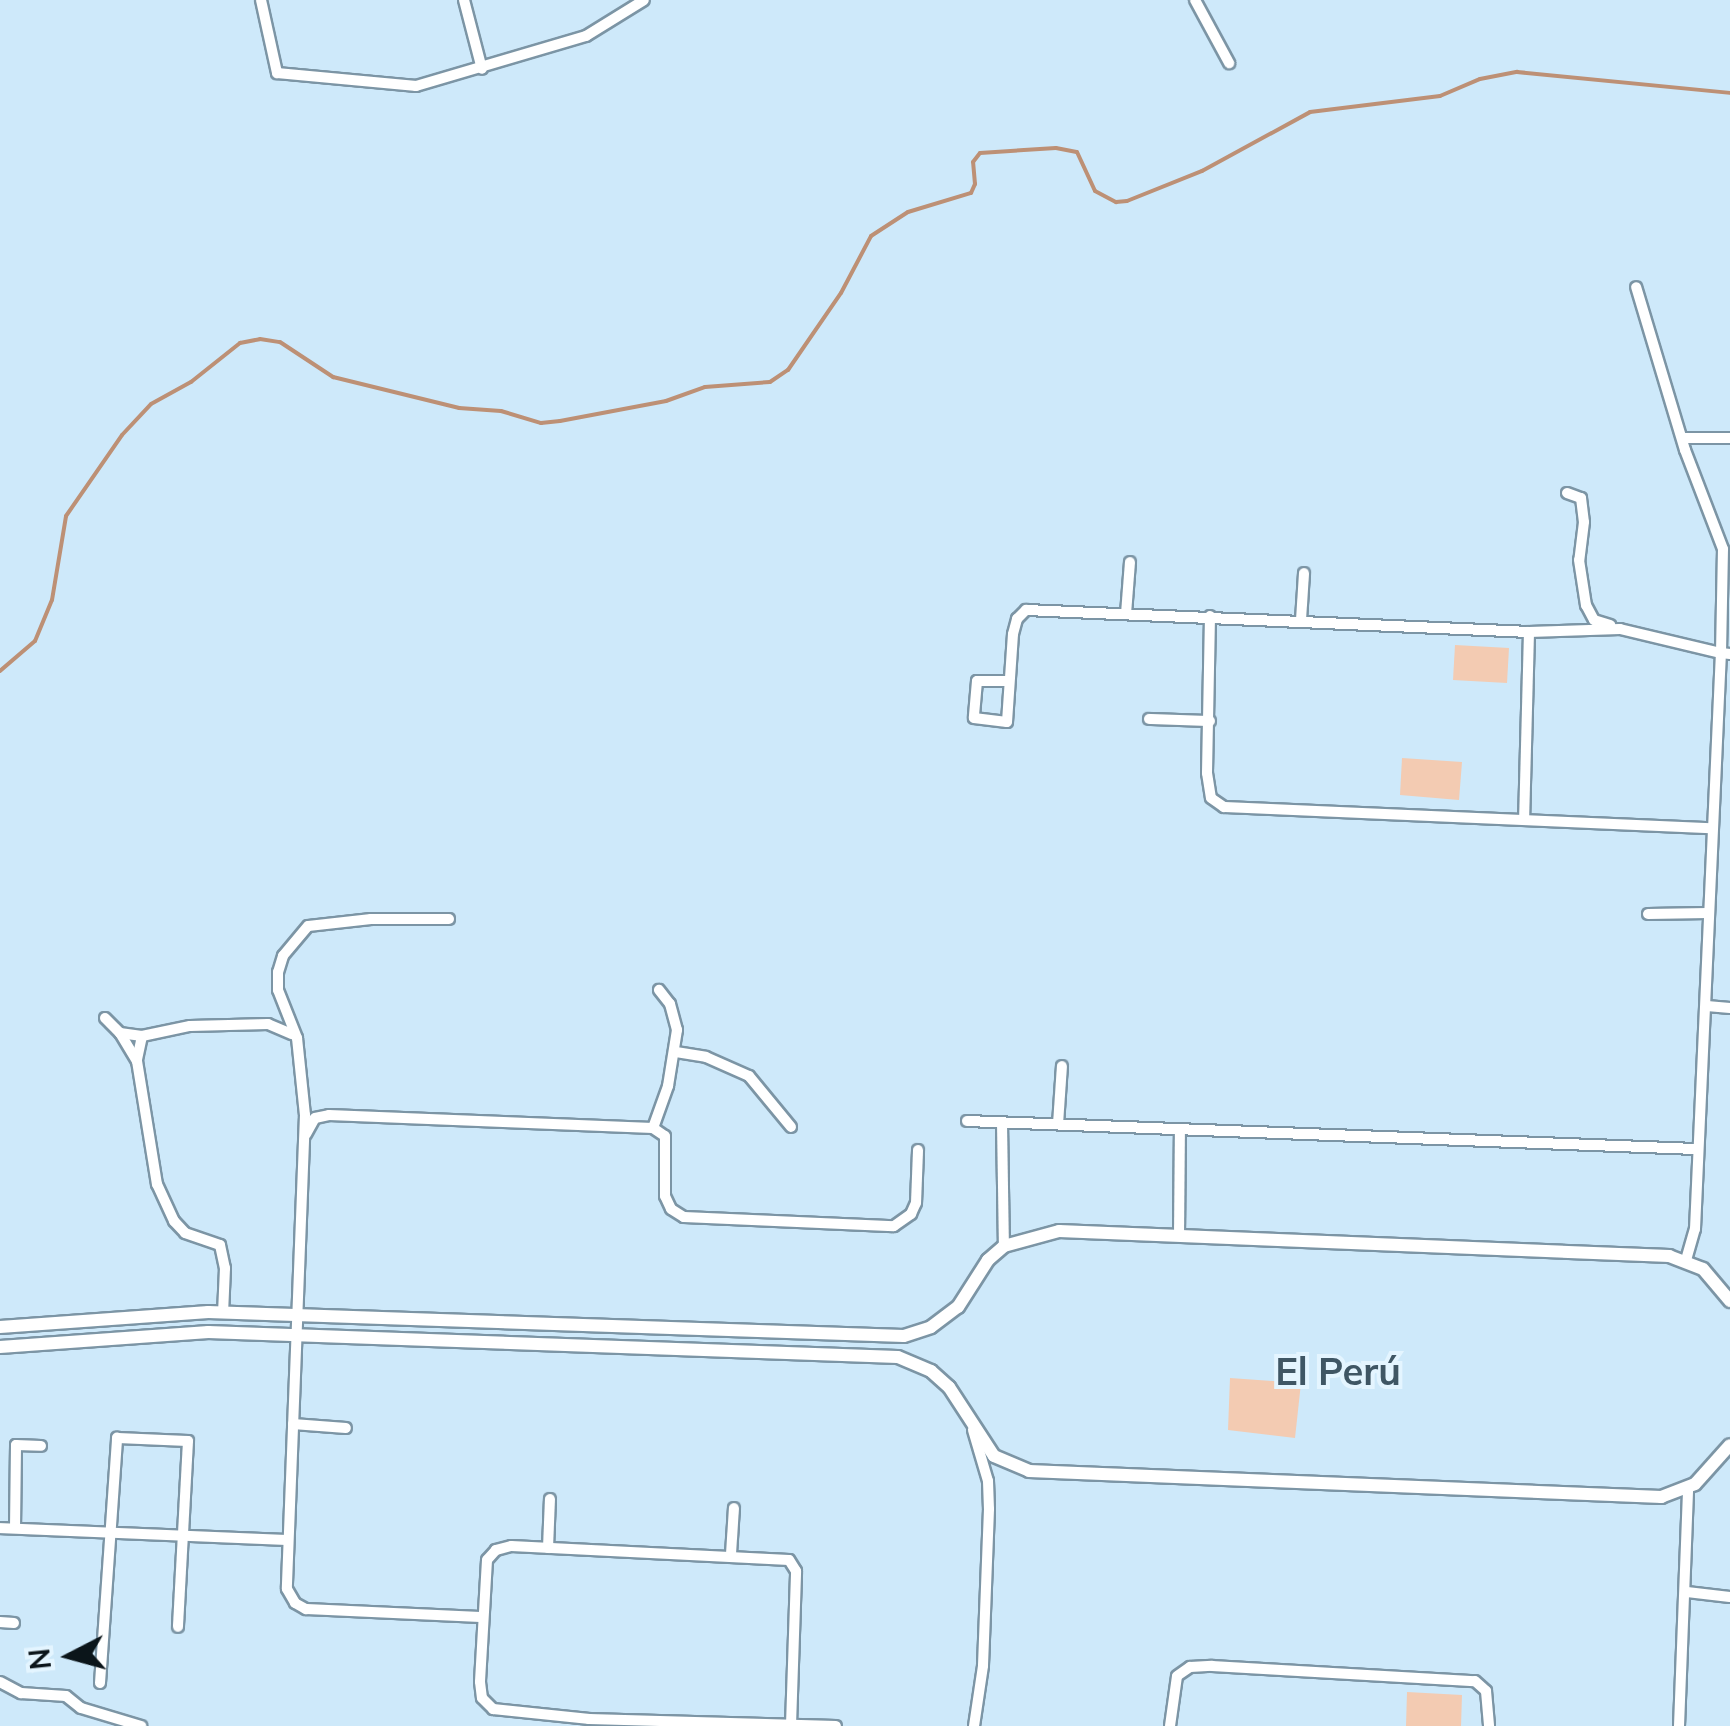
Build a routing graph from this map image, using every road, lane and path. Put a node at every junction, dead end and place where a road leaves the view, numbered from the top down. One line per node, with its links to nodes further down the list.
1 (260, 0): 7 (street)
2 (464, 0): 7 (street)
3 (644, 0): 5 (street)
4 (1195, 0): 6 (street)
5 (631, 4): 7 (street)
6 (1229, 64)
7 (482, 69)
8 (1636, 287): 9 (street)
9 (1683, 438): 10 (street); 19 (street)
10 (1730, 438)
11 (1567, 493): 17 (street)
12 (1130, 562): 14 (street)
13 (1304, 573): 16 (street)
14 (1126, 614): 15 (street); 20 (street)
15 (1210, 616): 16 (street); 22 (street)
16 (1301, 620): 18 (street)
17 (1620, 629): 18 (street); 19 (street)
18 (1529, 632): 23 (street)
19 (1725, 654): 24 (street)
20 (1009, 681): 20 (street)
21 (1149, 720): 22 (street)
22 (1210, 721): 23 (street)
23 (1524, 820): 24 (street)
24 (1712, 828): 25 (street)
25 (1708, 913): 26 (street); 29 (street)
26 (1648, 914)
27 (449, 919): 34 (street)
28 (659, 990): 35 (street)
29 (1707, 1006): 30 (street); 45 (street)
30 (1730, 1008)
31 (104, 1018): 32 (street)
32 (120, 1033): 33 (street); 36 (street)
33 (142, 1036): 34 (street); 36 (street)
34 (297, 1038): 44 (street)
35 (676, 1052): 41 (street); 42 (street)
36 (137, 1062): 51 (street)
37 (1062, 1066): 40 (street)
38 (967, 1120): 39 (street)
39 (1002, 1123): 40 (street); 48 (street)
40 (1058, 1124): 43 (street)
41 (791, 1127)
42 (653, 1128): 44 (street); 46 (street)
43 (1180, 1129): 45 (street); 47 (street)
44 (303, 1144): 52 (street)
45 (1697, 1149): 49 (street)
46 (918, 1150)
47 (1179, 1236): 48 (street); 49 (street)
48 (1004, 1246): 52 (street)
49 (1686, 1260): 50 (street)
50 (1730, 1301)
51 (223, 1313): 52 (street); 53 (street)
52 (297, 1316): 54 (street)
53 (0, 1327)
54 (296, 1335): 55 (street); 56 (street); 57 (street)
55 (0, 1346)
56 (972, 1423): 61 (street); 82 (street)
57 (293, 1424): 58 (street); 68 (street)
58 (346, 1428)
59 (1730, 1444): 61 (street)
60 (41, 1446): 65 (street)
61 (1688, 1488): 71 (street)
62 (550, 1499): 69 (street)
63 (734, 1508): 70 (street)
64 (0, 1528): 65 (street)
65 (15, 1528): 66 (street)
66 (112, 1532): 67 (street); 67 (street); 78 (street)
67 (185, 1536): 68 (street); 76 (street)
68 (288, 1540): 73 (street)
69 (548, 1548): 70 (street); 73 (street)
70 (731, 1554): 79 (street)
71 (1687, 1592): 72 (street); 85 (street)
72 (1730, 1596)
73 (481, 1617): 79 (street)
74 (0, 1622): 75 (street)
75 (14, 1623)
76 (178, 1626)
77 (0, 1682): 80 (street)
78 (100, 1683)
79 (790, 1725): 81 (street)
80 (141, 1726)
81 (836, 1726)
82 (974, 1726)
83 (1170, 1726): 84 (street)
84 (1490, 1726)
85 (1680, 1726)

